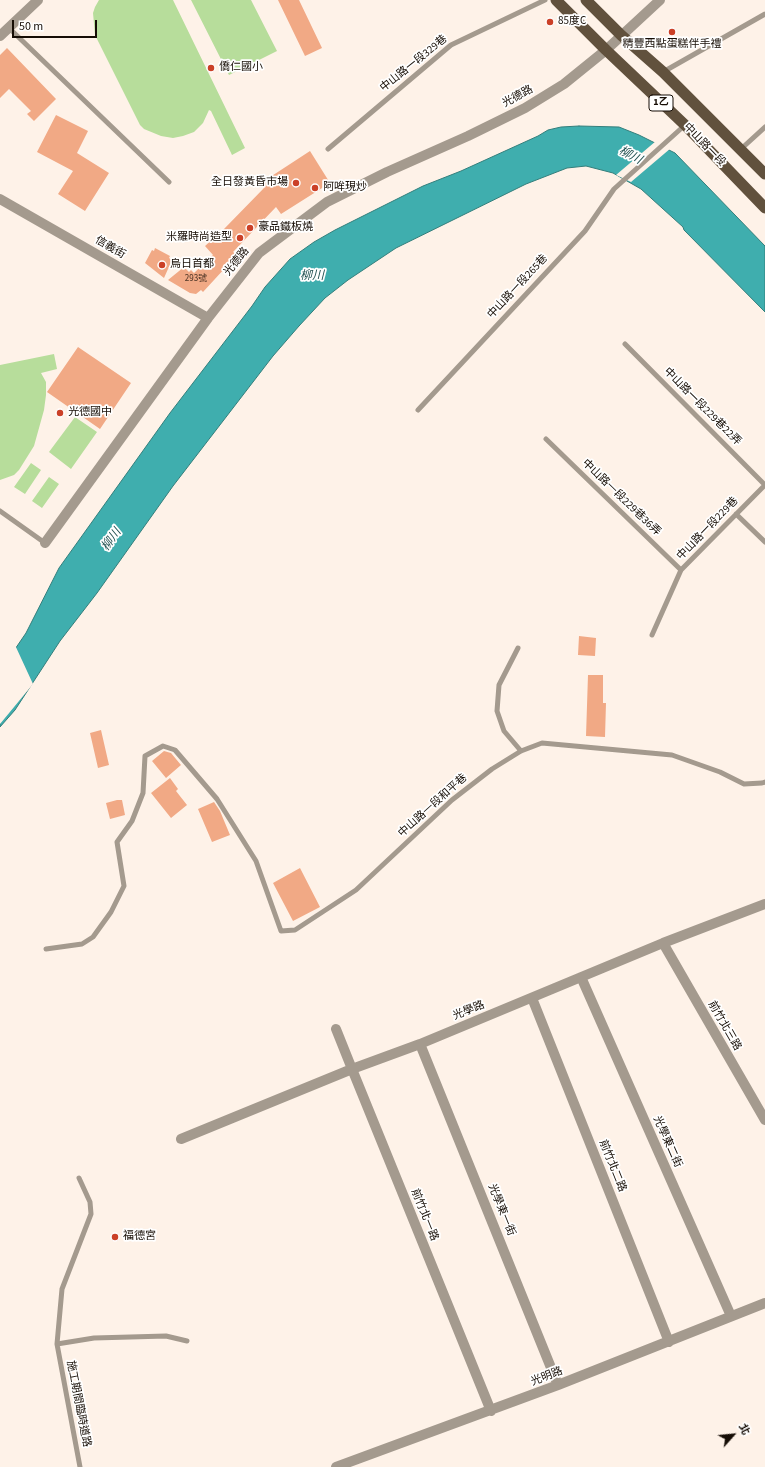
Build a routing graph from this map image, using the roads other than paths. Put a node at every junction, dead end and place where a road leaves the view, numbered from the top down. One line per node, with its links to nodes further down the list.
1 (38, 0): 7 (street)
2 (545, 0): 13 (lane, 中山路一段329巷)
3 (556, 0): 9 (main road, 中山路一段 / 1乙)
4 (586, 0): 9 (main road, 中山路一段 / 1乙)
5 (660, 0): 9 (street, 光德路)
6 (765, 14): 10 (lane)
7 (9, 28): 8 (street); 16 (lane)
8 (0, 36)
9 (614, 43): 10 (main road, 中山路一段 / 1乙); 11 (main road, 中山路一段 / 1乙); 19 (street, 光德路)
10 (663, 72): 14 (main road, 中山路一段 / 1乙)
11 (685, 125): 18 (main road, 中山路一段 / 1乙); 21 (lane, 中山路一段265巷)
12 (765, 127): 14 (lane)
13 (328, 149)
14 (741, 149): 15 (main road, 中山路一段 / 1乙)
15 (764, 172)
16 (169, 182)
17 (0, 199): 19 (street, 信義街)
18 (765, 208)
19 (208, 318): 26 (street, 光德路)
20 (625, 344): 23 (lane, 中山路一段229巷22弄)
21 (418, 410)
22 (546, 440): 28 (lane, 中山路一段229巷36弄)
23 (765, 485): 25 (lane, 中山路一段229巷)
24 (0, 511): 26 (lane)
25 (736, 514): 27 (lane); 28 (lane, 中山路一段229巷)
26 (45, 542)
27 (765, 542)
28 (681, 570): 29 (lane, 中山路一段229巷)
29 (652, 635)
30 (518, 648): 31 (lane)
31 (521, 751): 32 (lane, 中山路一段和平巷); 35 (lane, 中山路一段和平巷)
32 (765, 782)
33 (765, 904): 34 (street, 光學路)
34 (663, 943): 36 (street, 光學路); 41 (street, 前竹北三路)
35 (46, 949)
36 (581, 978): 37 (street, 光學路); 45 (street, 光學東二街)
37 (532, 998): 39 (street, 光學路); 47 (street, 前竹北二路)
38 (336, 1029): 40 (street, 前竹北一路)
39 (420, 1044): 40 (street, 光學路); 49 (street, 光學東一街)
40 (352, 1069): 42 (street, 光學路); 50 (street, 前竹北一路)
41 (765, 1120)
42 (181, 1139)
43 (79, 1178): 48 (lane, 施工期間臨時道路)
44 (765, 1303): 45 (street, 光明路)
45 (731, 1316): 47 (street, 光明路)
46 (187, 1341): 48 (lane)
47 (669, 1342): 49 (street, 光明路)
48 (57, 1344): 51 (lane, 施工期間臨時道路)
49 (558, 1385): 50 (street, 光明路)
50 (491, 1411): 52 (street, 光明路)
51 (80, 1467)
52 (336, 1467)

